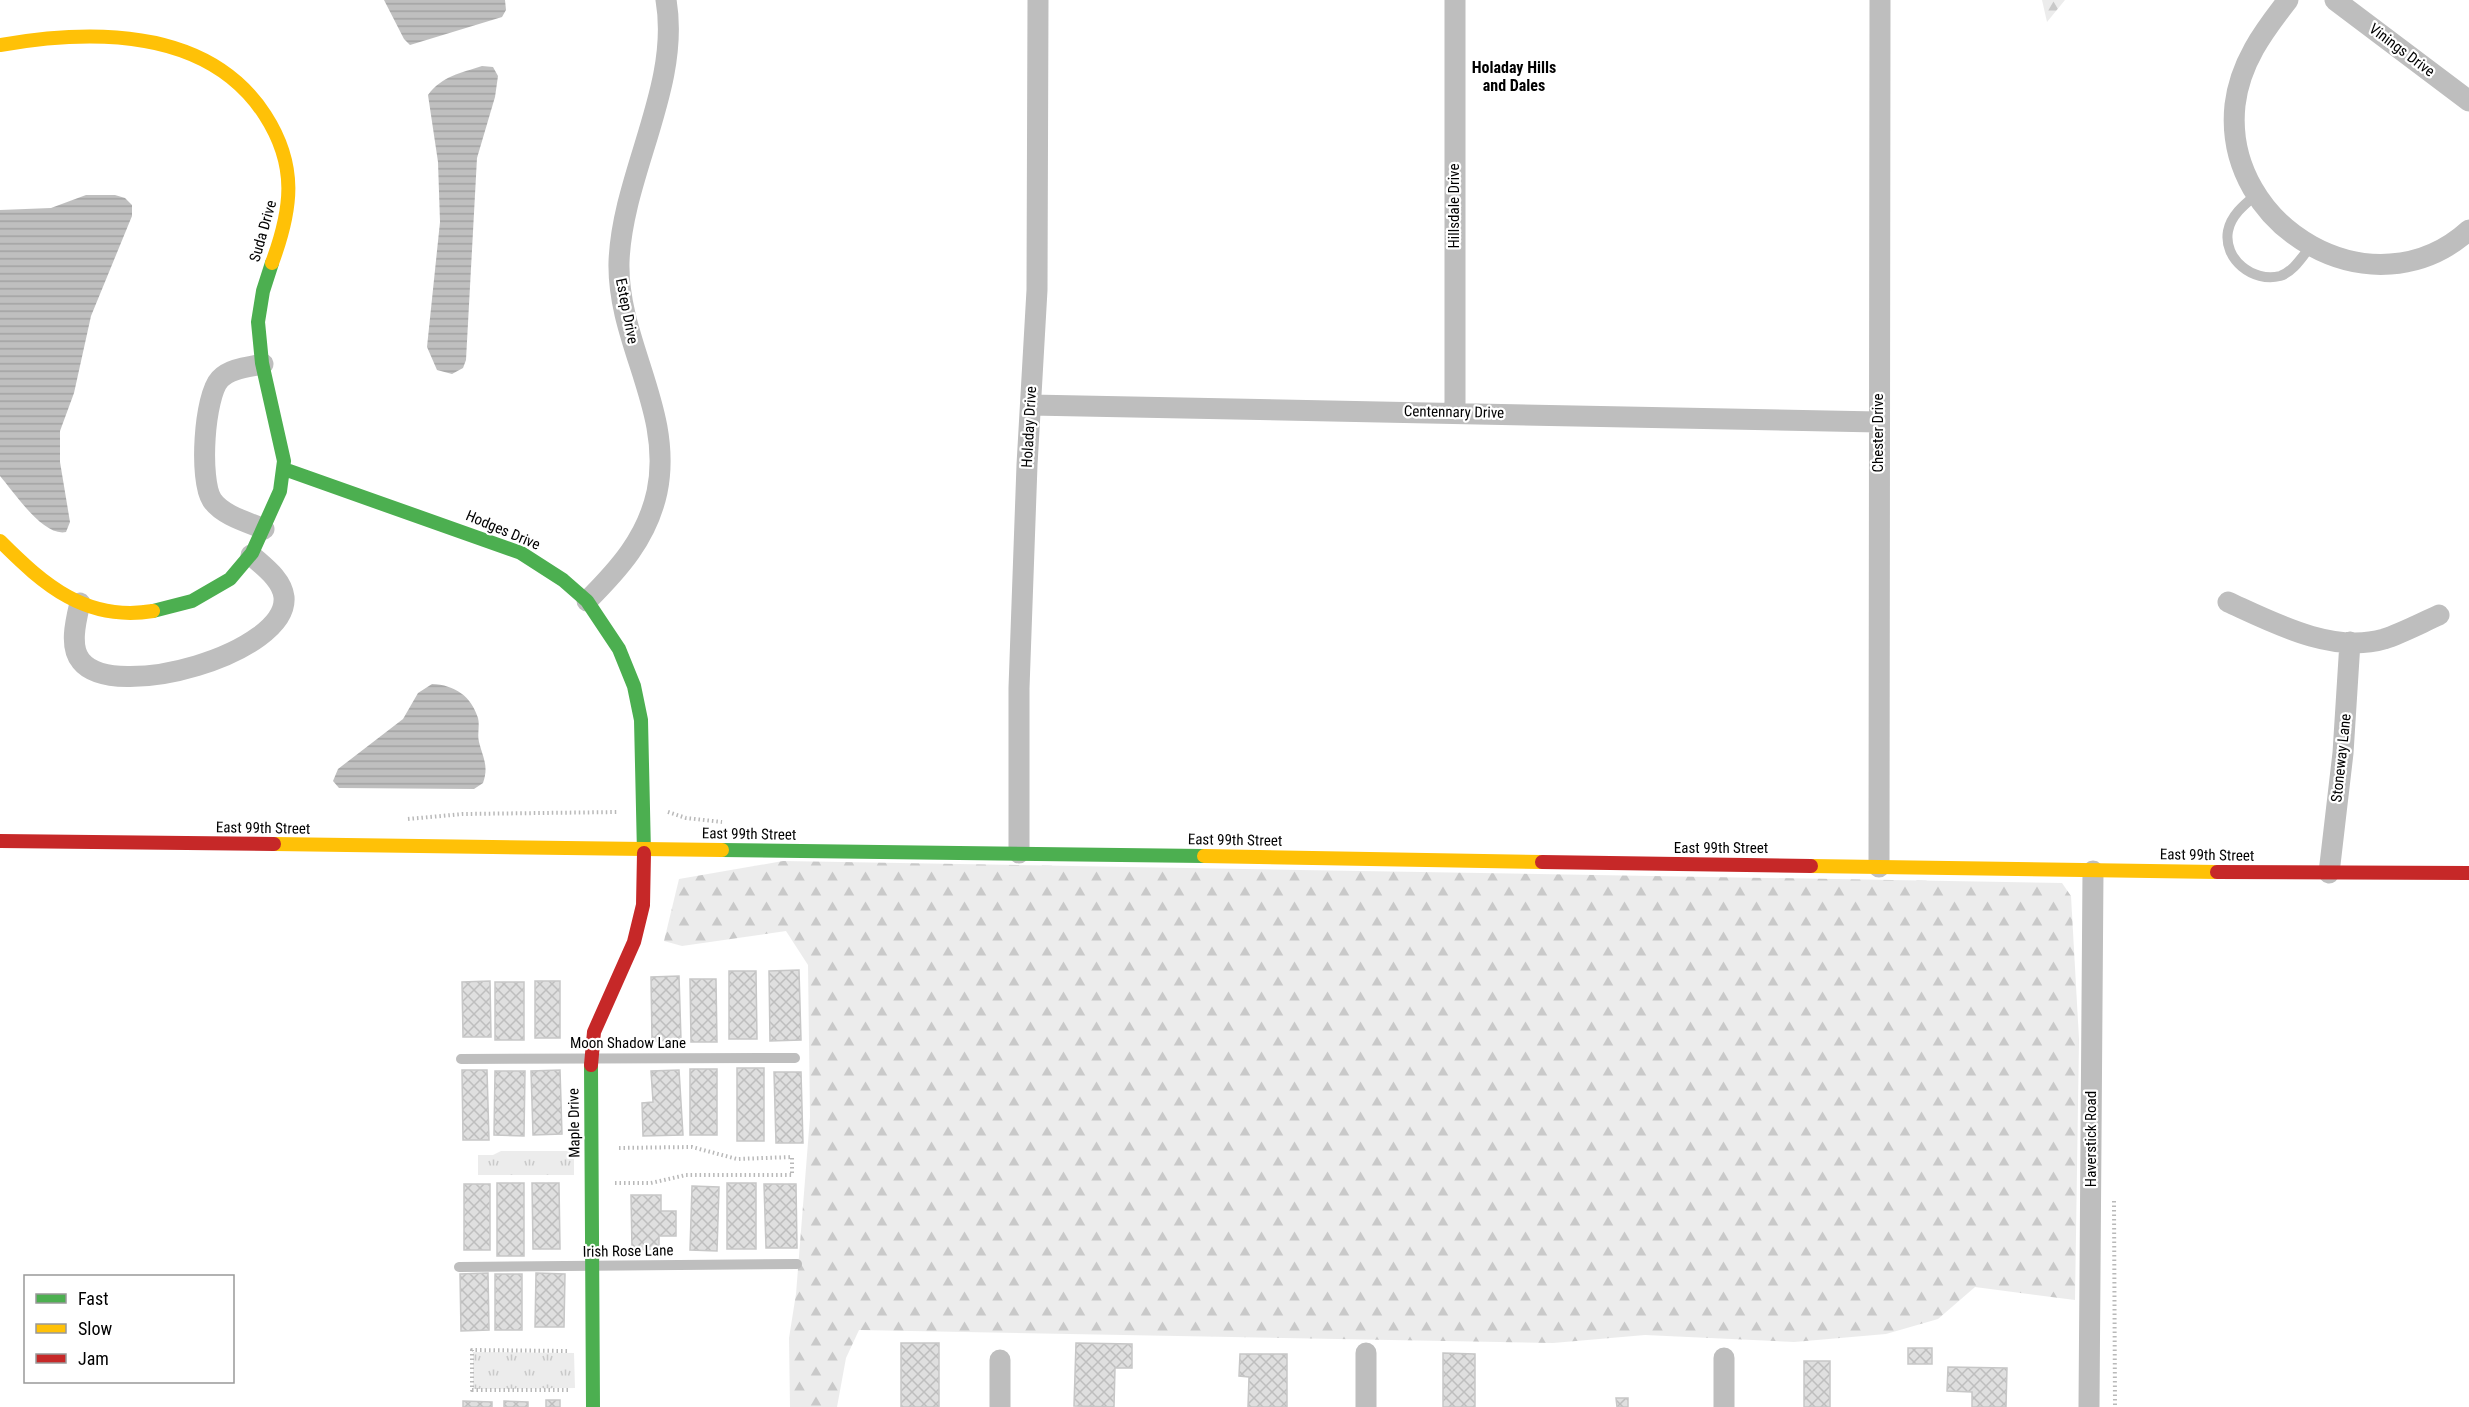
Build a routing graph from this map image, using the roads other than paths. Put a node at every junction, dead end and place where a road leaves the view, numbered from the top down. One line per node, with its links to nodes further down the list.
1 (666, 0): 20 (street, Estep Drive)
2 (1038, 0): 13 (street, Holaday Drive)
3 (1455, 0): 14 (street, Hillsdale Drive)
4 (1880, 0): 15 (street, Chester Drive)
5 (2288, 0): 9 (street)
6 (2335, 0): 8 (street, Vinings Drive)
7 (0, 45): 12 (street, Suda Drive)
8 (2469, 101)
9 (2257, 194): 11 (street); 11 (lane)
10 (2469, 230): 11 (street)
11 (2310, 247)
12 (263, 364): 16 (street, Suda Drive); 17 (street)
13 (1031, 405): 14 (street, Centennary Drive); 27 (street, Holaday Drive)
14 (1455, 412): 15 (street, Centennary Drive)
15 (1878, 422): 28 (street, Chester Drive)
16 (285, 469): 17 (street); 20 (street, Hodges Drive)
17 (264, 529): 19 (street)
18 (0, 541): 22 (street)
19 (251, 555): 22 (street); 22 (street)
20 (587, 601): 26 (street, Hodges Drive)
21 (2228, 602): 24 (street)
22 (80, 603)
23 (2439, 615): 24 (street)
24 (2350, 642): 30 (street, Stoneway Lane)
25 (0, 842): 26 (street, East 99th Street)
26 (644, 849): 27 (street, East 99th Street); 32 (street, Maple Drive)
27 (1019, 853): 28 (street, East 99th Street)
28 (1879, 867): 29 (street, East 99th Street)
29 (2093, 871): 30 (street, East 99th Street); 45 (street, Haverstick Road)
30 (2329, 873): 31 (street, East 99th Street)
31 (2469, 873)
32 (592, 1057): 33 (lane, Moon Shadow Lane); 34 (lane, Moon Shadow Lane); 36 (street, Maple Drive)
33 (795, 1058)
34 (461, 1059)
35 (797, 1264): 36 (lane, Irish Rose Lane)
36 (592, 1266): 37 (lane, Irish Rose Lane); 41 (street, Maple Drive)
37 (459, 1267)
38 (1366, 1353): 43 (street)
39 (1724, 1358): 44 (street)
40 (1000, 1360): 42 (street)
41 (593, 1407)
42 (1000, 1407)
43 (1366, 1407)
44 (1724, 1407)
45 (2089, 1407)

